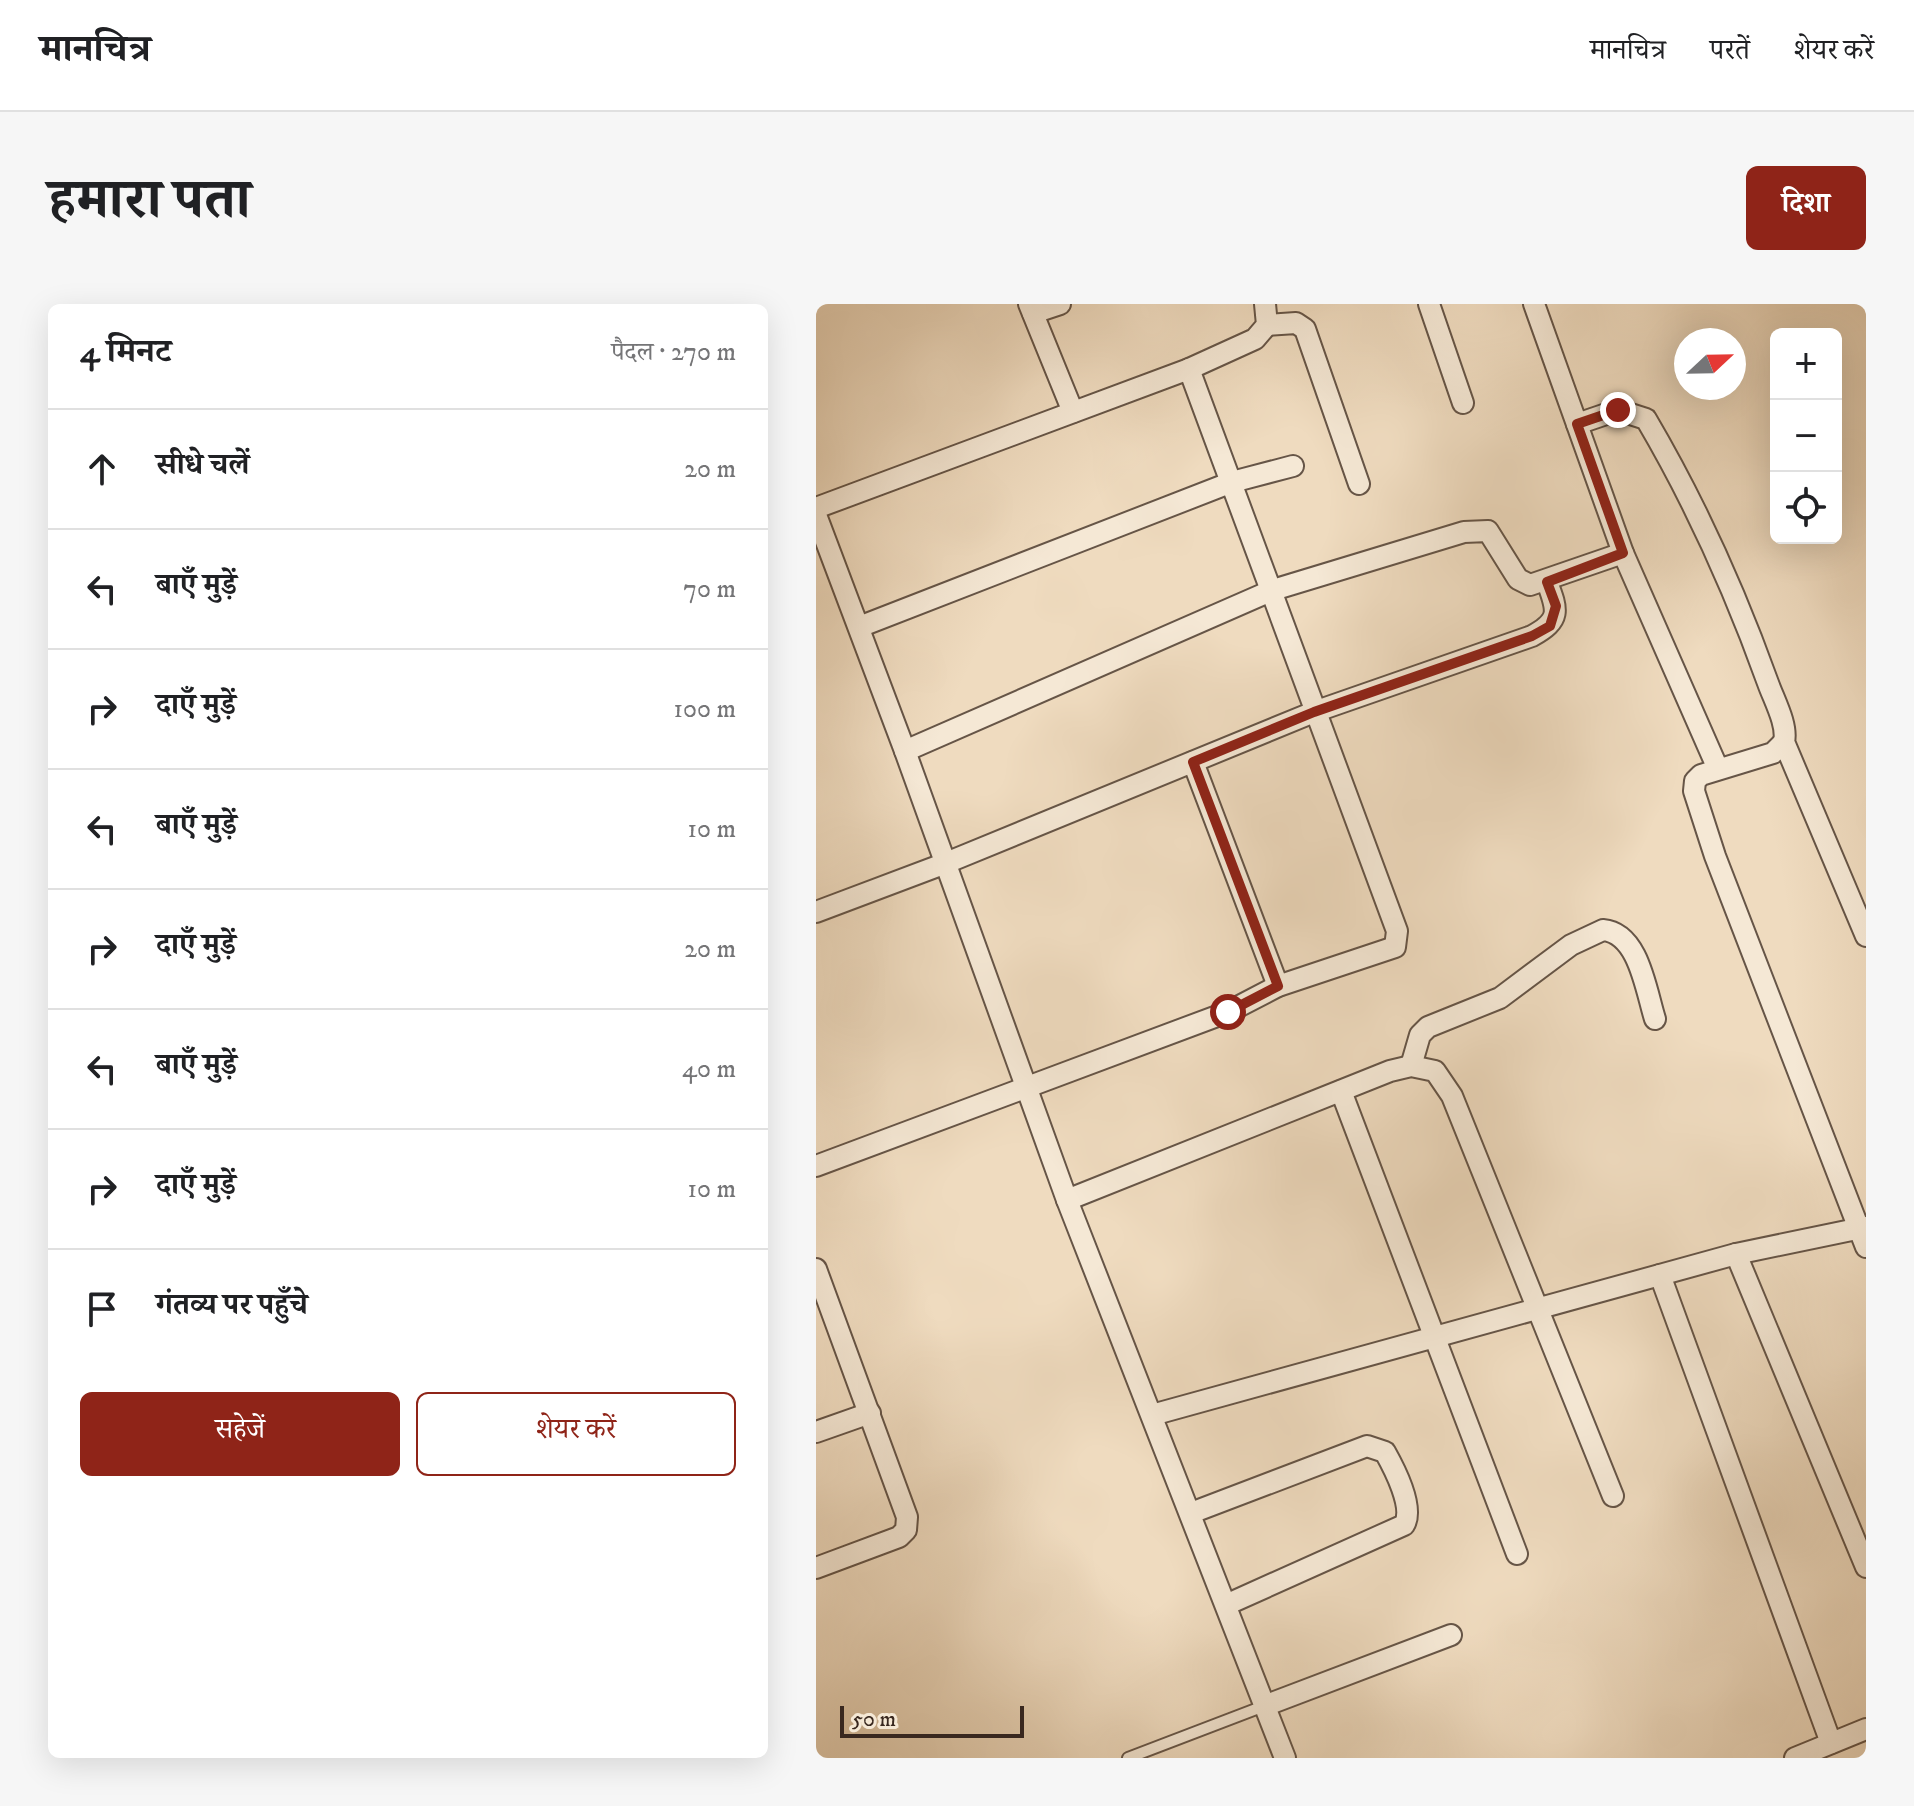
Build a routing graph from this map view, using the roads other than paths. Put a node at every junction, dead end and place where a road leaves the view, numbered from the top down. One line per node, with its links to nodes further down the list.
1 (1060, 304): 5 (street)
2 (1265, 304): 6 (street)
3 (1429, 304): 8 (street)
4 (1534, 304): 10 (street)
5 (1031, 309): 9 (street)
6 (1267, 325): 7 (street); 13 (street)
7 (1189, 369): 9 (street); 12 (street)
8 (1463, 403)
9 (1073, 412): 14 (street)
10 (1577, 424): 16 (street); 21 (street)
11 (1293, 466): 12 (street)
12 (1232, 482): 18 (street); 19 (street)
13 (1359, 484)
14 (816, 508)
15 (816, 515): 19 (street)
16 (1623, 553): 17 (street); 24 (street)
17 (1547, 582): 18 (street); 20 (street)
18 (1273, 590): 20 (street); 22 (street)
19 (859, 627): 22 (street)
20 (1314, 712): 23 (street); 28 (street)
21 (1784, 742): 24 (street); 27 (street)
22 (905, 751): 25 (street)
23 (1193, 762): 25 (street); 28 (street)
24 (1718, 769): 35 (street)
25 (946, 863): 26 (street); 31 (street)
26 (816, 912)
27 (1866, 936)
28 (1278, 986): 31 (street)
29 (1655, 1019): 30 (street)
30 (1411, 1066): 32 (street); 39 (street)
31 (1026, 1090): 33 (street); 34 (street)
32 (1341, 1091): 34 (street); 40 (street)
33 (816, 1166)
34 (1067, 1200): 42 (street)
35 (1864, 1234): 36 (street)
36 (1736, 1254): 38 (street); 47 (street)
37 (816, 1269): 41 (street)
38 (1660, 1275): 39 (street); 53 (street)
39 (1540, 1307): 40 (street); 44 (street)
40 (1433, 1335): 42 (street); 46 (street)
41 (870, 1413): 43 (street); 48 (street)
42 (1152, 1415): 45 (street)
43 (816, 1432)
44 (1613, 1496)
45 (1191, 1513): 49 (street); 49 (street)
46 (1517, 1554)
47 (1866, 1567)
48 (816, 1568)
49 (1228, 1604): 51 (street)
50 (1451, 1635): 51 (street)
51 (1264, 1706): 54 (lane); 55 (street)
52 (1866, 1729): 53 (street)
53 (1831, 1743): 56 (street)
54 (1128, 1758)
55 (1285, 1758)
56 (1795, 1758)

